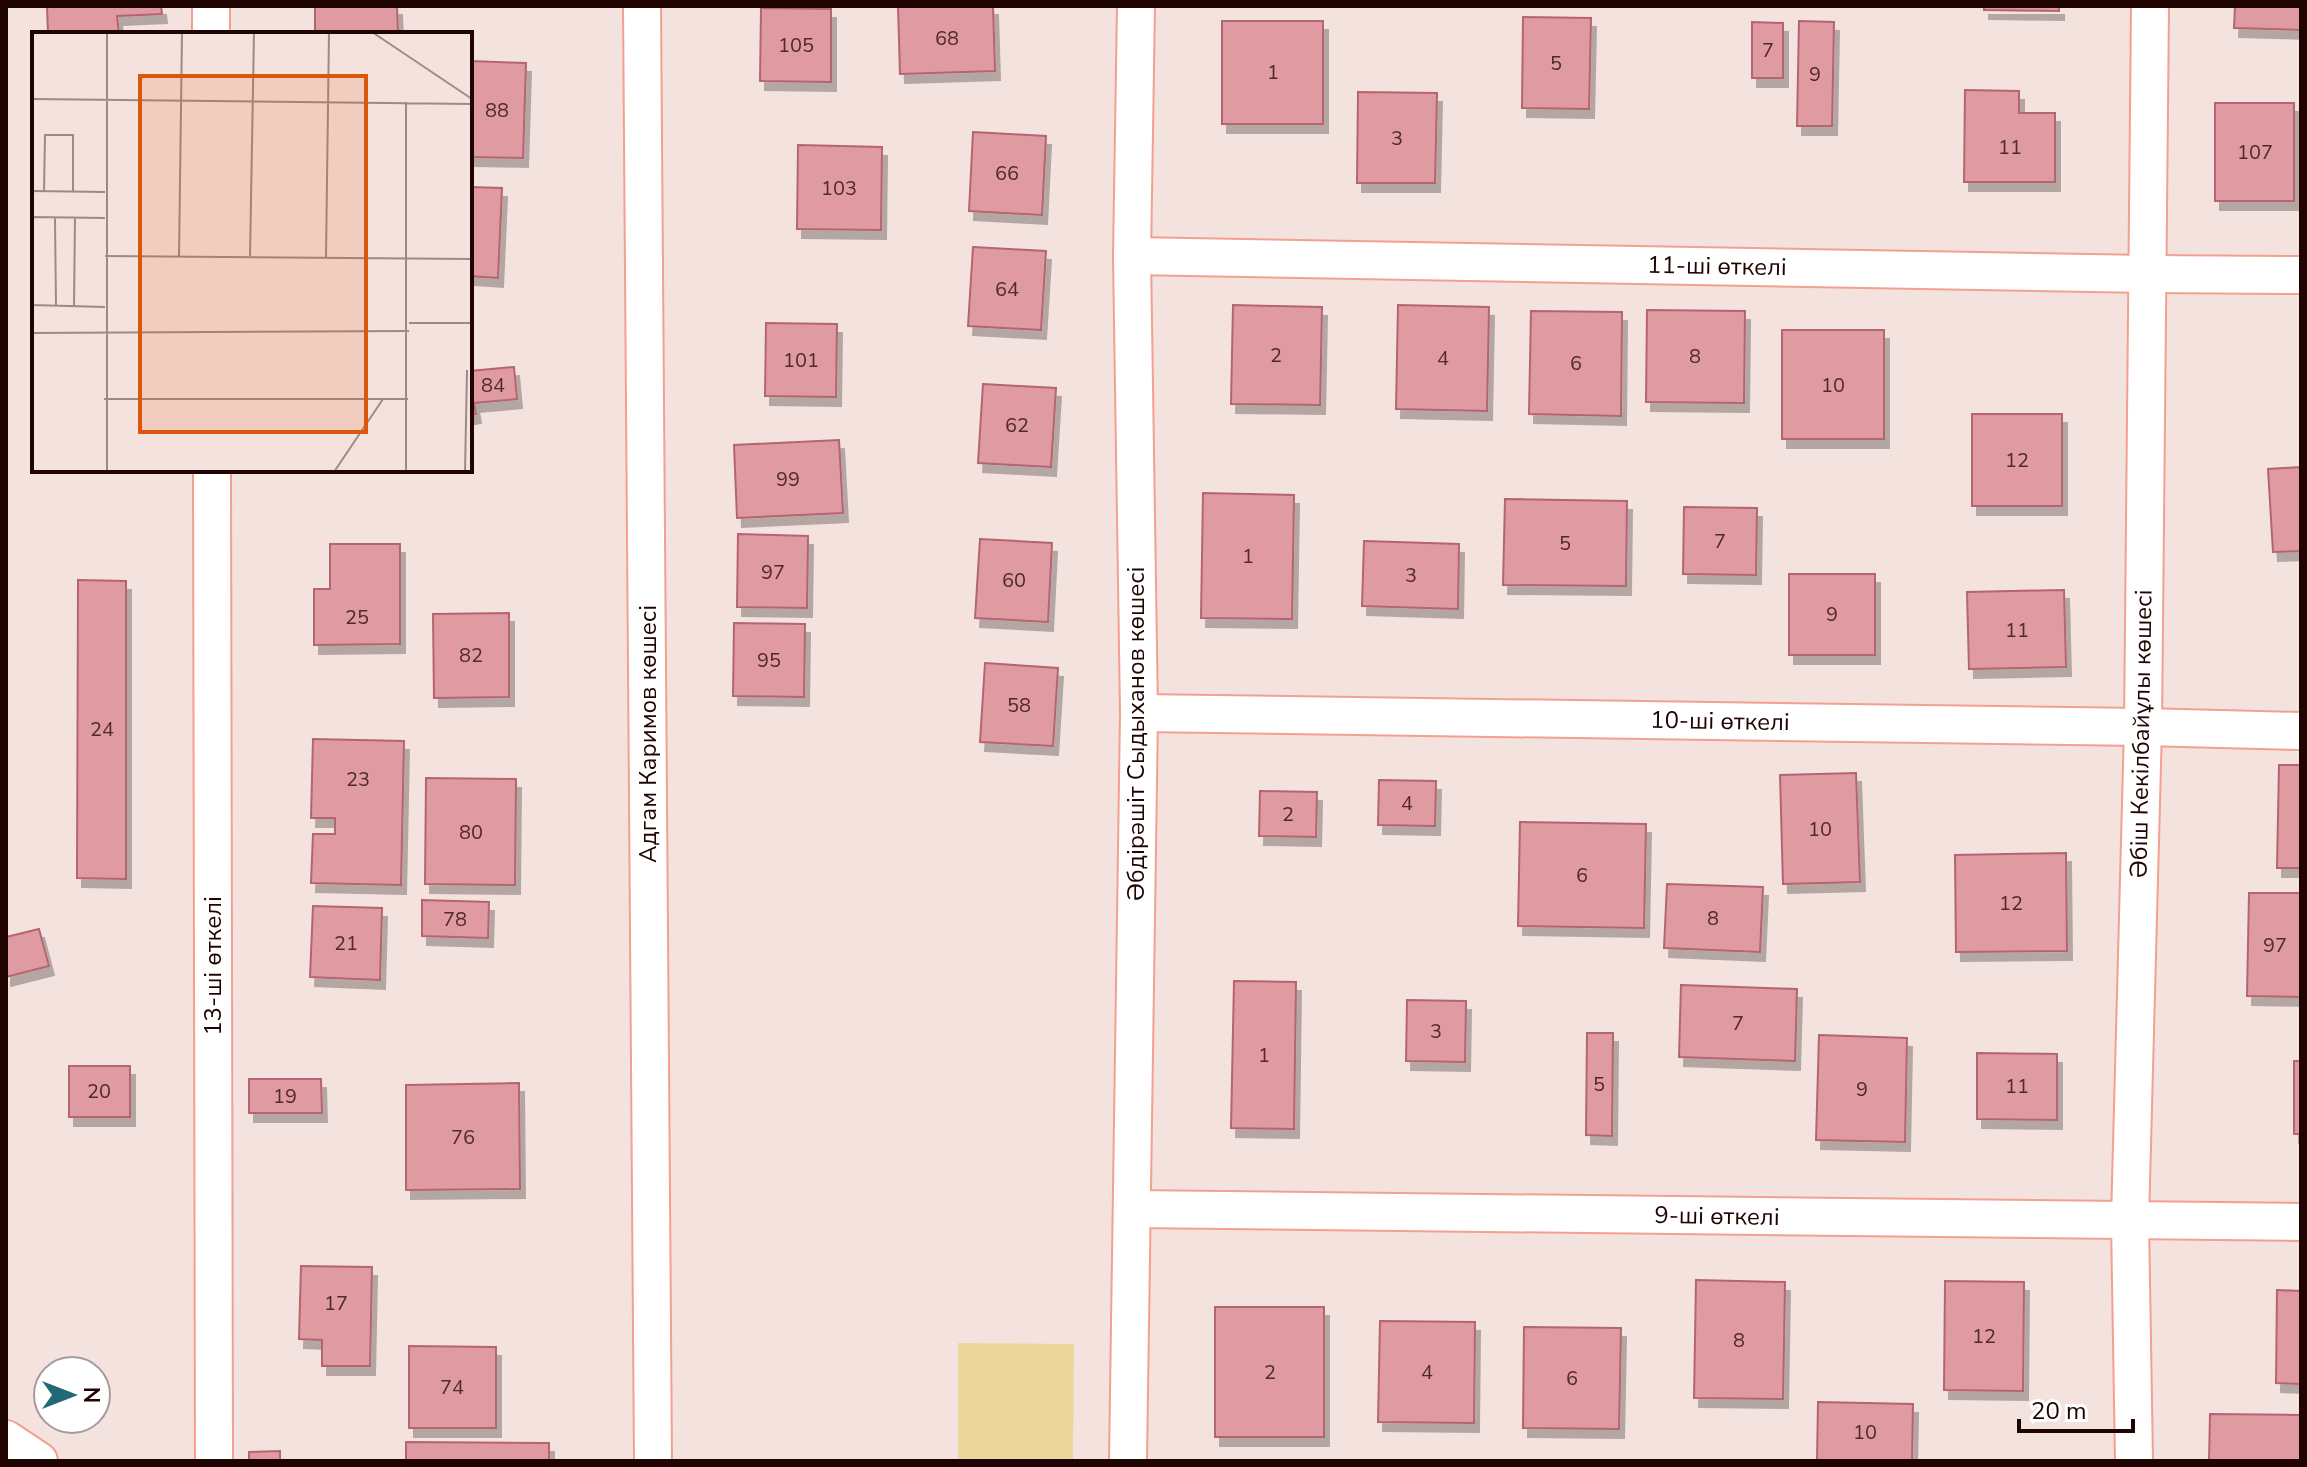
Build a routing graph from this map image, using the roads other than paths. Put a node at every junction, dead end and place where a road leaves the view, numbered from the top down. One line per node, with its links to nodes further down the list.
1 (211, 6): 5 (street)
2 (642, 6): 19 (street, Адгам Каримов көшесі)
3 (1136, 6): 6 (street, Әбдірәшіт Сыдыханов көшесі)
4 (2150, 6): 7 (street, Әбіш Кекілбайұлы көшесі)
5 (211, 32)
6 (1132, 256): 7 (street, 11-ші өткелі); 10 (street, Әбдірәшіт Сыдыханов көшесі)
7 (2147, 274): 8 (street, 11-ші өткелі); 11 (street, Әбіш Кекілбайұлы көшесі)
8 (2301, 275)
9 (212, 472): 18 (street, 13-ші өткелі)
10 (1139, 713): 11 (street, 10-ші өткелі); 13 (street, Әбдірәшіт Сыдыханов көшесі)
11 (2143, 727): 12 (street, 10-ші өткелі); 14 (street, Әбіш Кекілбайұлы көшесі)
12 (2301, 731)
13 (1132, 1209): 14 (street, 9-ші өткелі); 20 (street, Әбдірәшіт Сыдыханов көшесі)
14 (2130, 1221): 15 (street, 9-ші өткелі); 21 (street, Әбіш Кекілбайұлы көшесі)
15 (2301, 1222)
16 (6, 1439): 17 (street)
17 (39, 1461)
18 (214, 1461)
19 (653, 1461)
20 (1128, 1461)
21 (2134, 1461)

